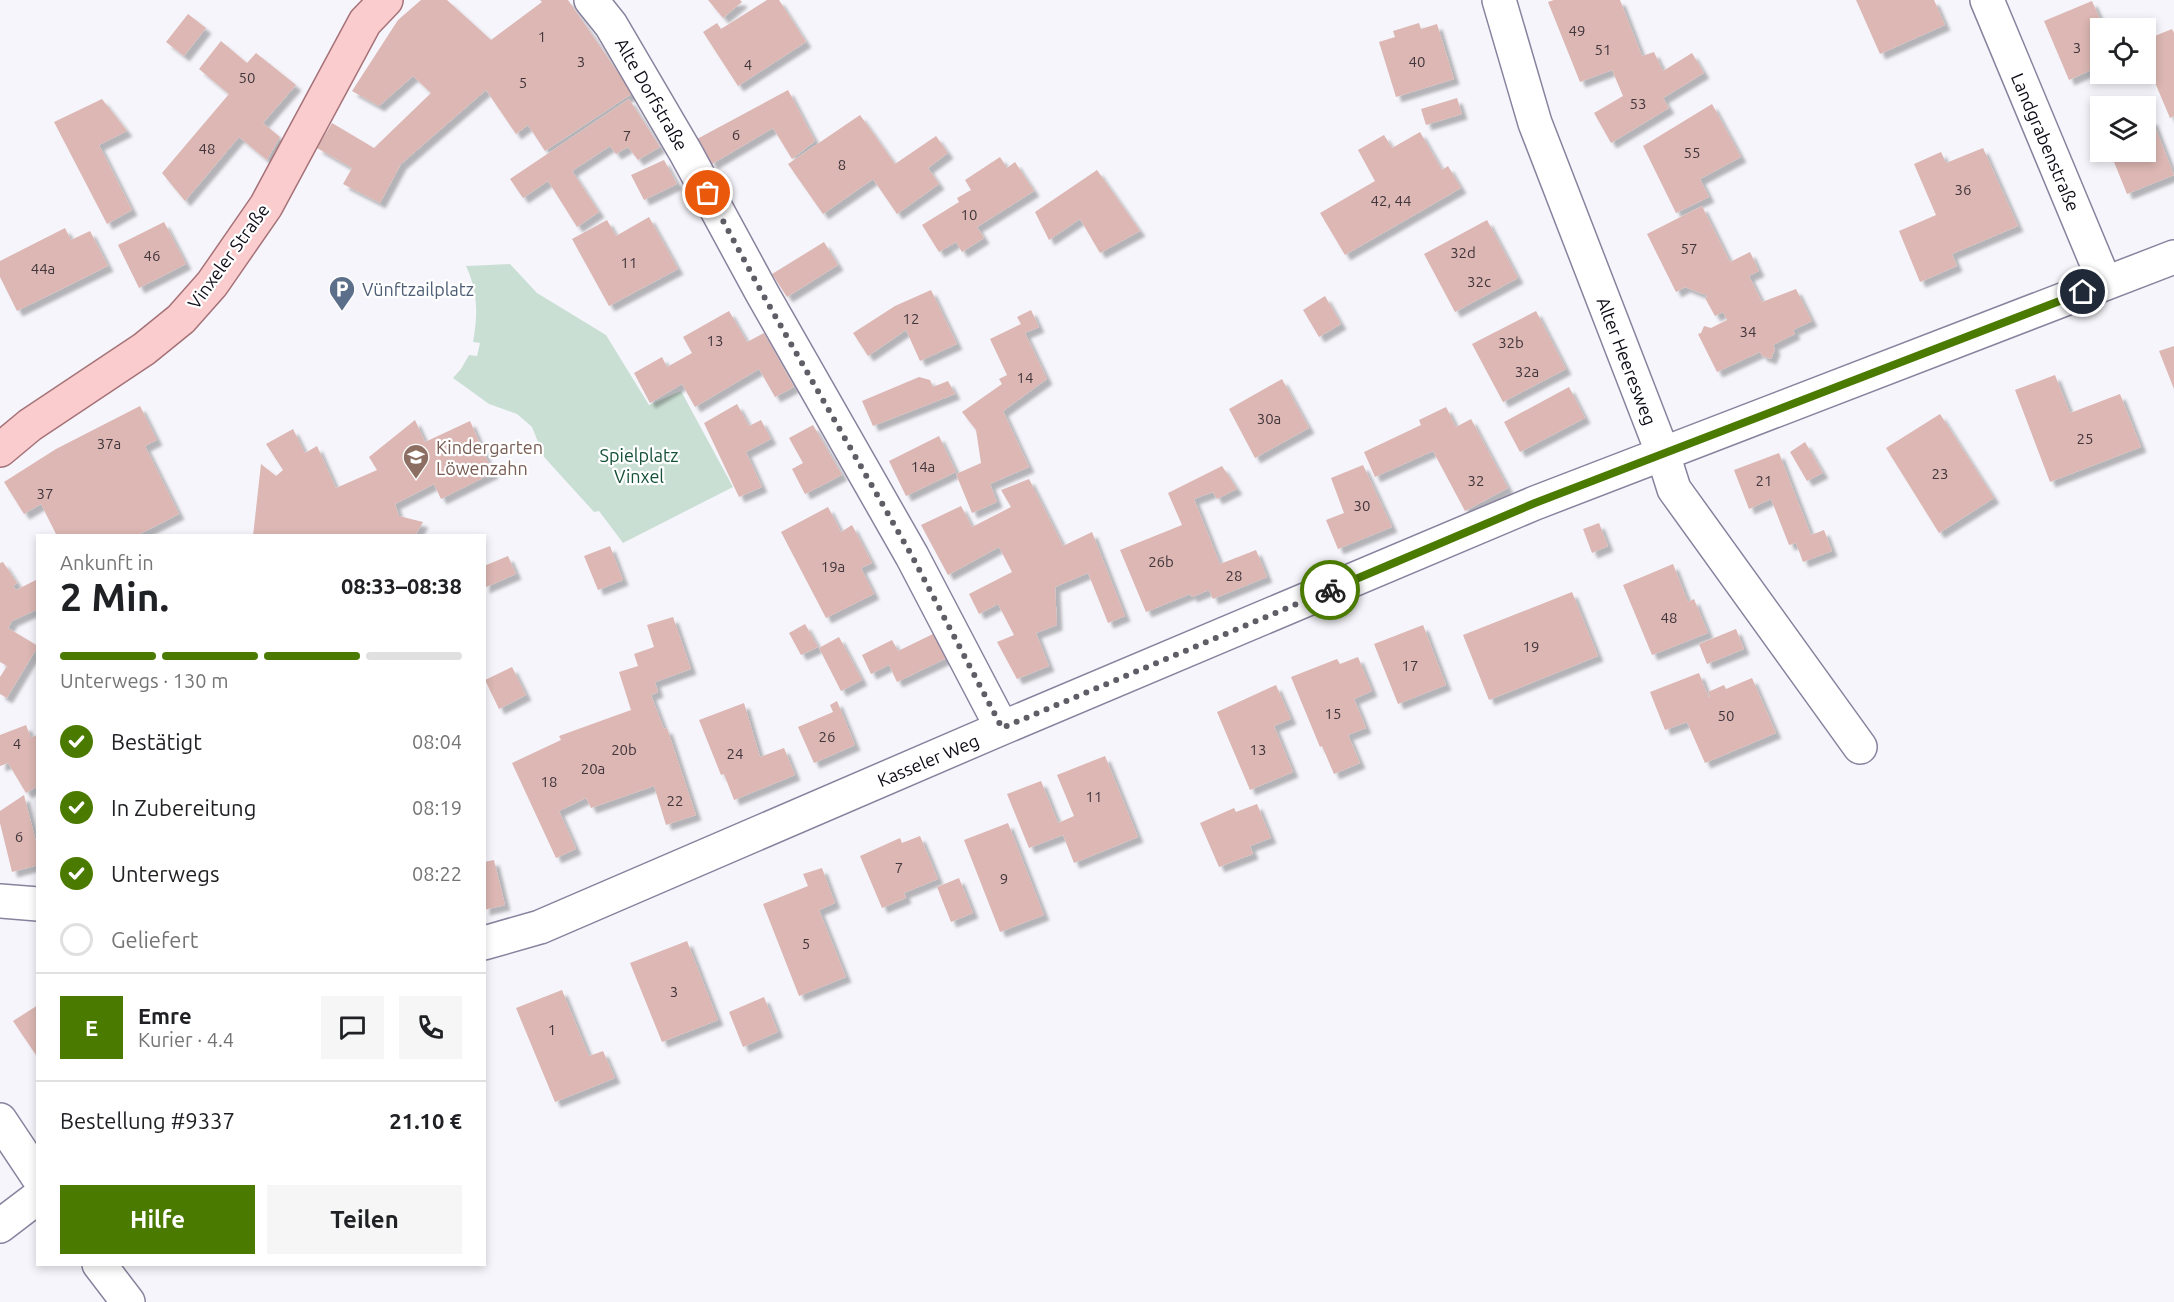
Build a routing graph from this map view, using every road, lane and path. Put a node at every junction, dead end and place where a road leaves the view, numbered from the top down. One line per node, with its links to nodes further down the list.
1 (387, 0): 7 (main road, Vinxeler Straße)
2 (591, 0): 9 (street, Alte Dorfstraße)
3 (1499, 0): 8 (street, Alter Heeresweg)
4 (1987, 0): 6 (street, Landgrabenstraße)
5 (2174, 257): 6 (street, Kasseler Weg)
6 (2105, 283): 8 (street, Kasseler Weg)
7 (0, 450)
8 (1663, 454): 9 (street, Kasseler Weg); 10 (street, Alter Heeresweg)
9 (1002, 728): 13 (street, Kasseler Weg)
10 (1860, 747)
11 (0, 901): 12 (street)
12 (36, 904)
13 (486, 942)
14 (0, 1119): 15 (street)
15 (36, 1174)
16 (36, 1199): 17 (street)
17 (0, 1226)
18 (101, 1266): 19 (street)
19 (128, 1302)

